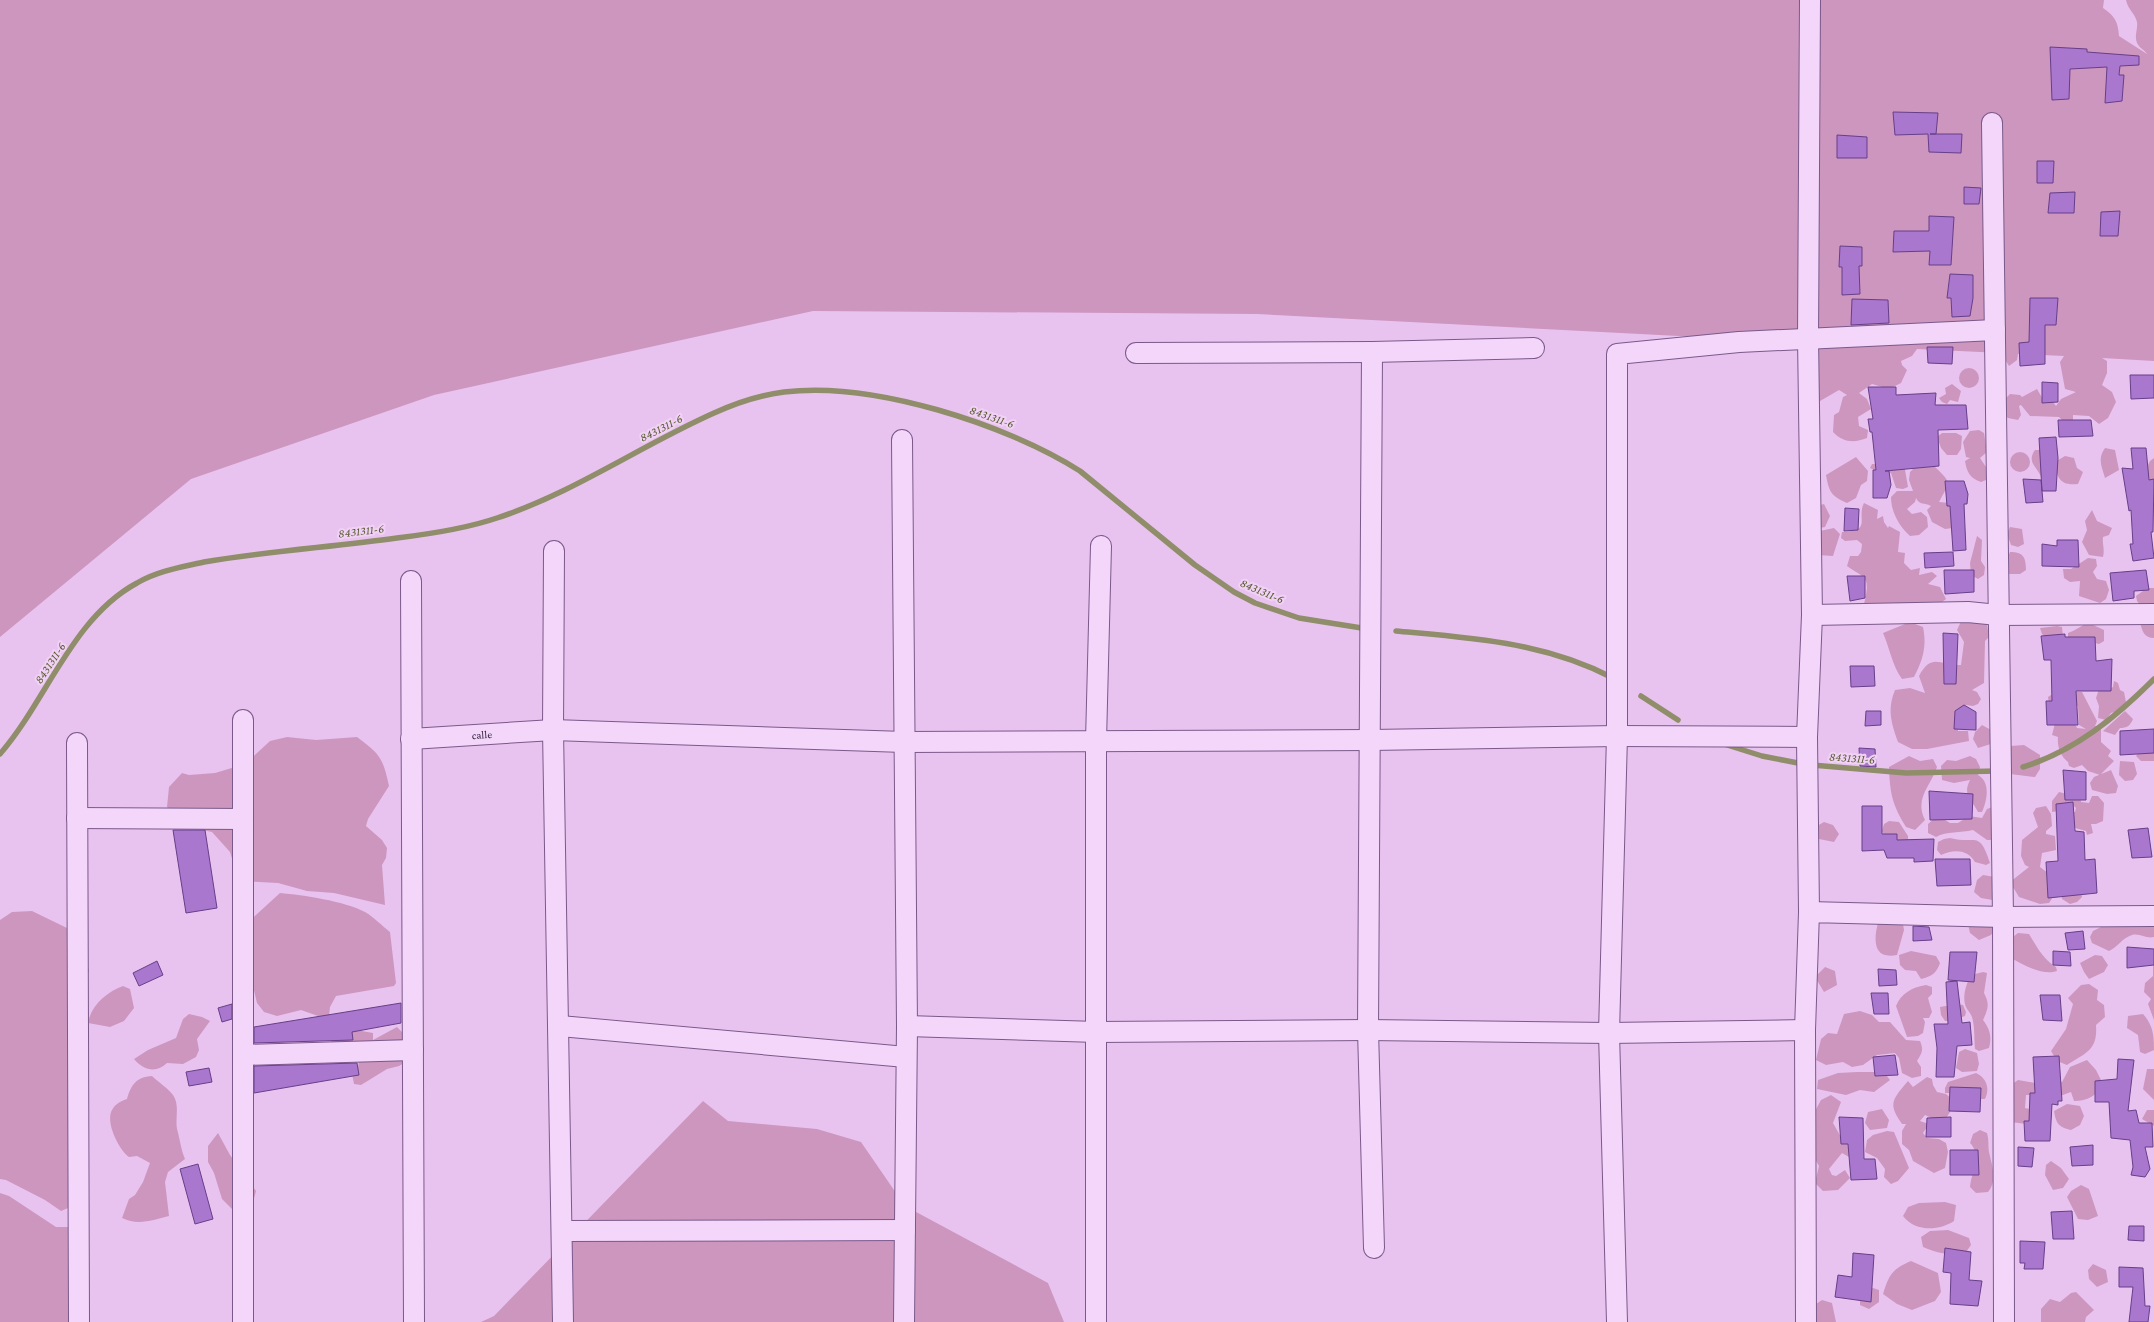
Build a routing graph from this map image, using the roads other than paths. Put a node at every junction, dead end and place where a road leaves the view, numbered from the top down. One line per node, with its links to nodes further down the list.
1 (1810, 0): 4 (street)
2 (1992, 122): 3 (street)
3 (1995, 330): 4 (street); 14 (street)
4 (1808, 338): 13 (street); 17 (street)
5 (1534, 348): 6 (street)
6 (1372, 352): 7 (street); 20 (street)
7 (1136, 353)
8 (902, 440): 23 (street)
9 (1101, 546): 21 (street)
10 (554, 551): 16 (street)
11 (411, 582): 19 (street)
12 (2154, 614): 14 (street)
13 (1812, 615): 14 (street); 18 (street)
14 (1998, 615): 28 (street)
15 (243, 720): 25 (street)
16 (553, 730): 19 (street, calle); 23 (street, calle); 29 (street)
17 (1616, 736): 18 (street, calle); 20 (street, calle); 34 (street)
18 (1807, 737): 26 (street)
19 (411, 739): 35 (street)
20 (1371, 740): 21 (street, calle); 31 (street)
21 (1096, 741): 23 (street, calle); 33 (street)
22 (76, 742): 24 (street)
23 (904, 742): 30 (street)
24 (77, 818): 25 (street); 41 (street)
25 (243, 819): 36 (street)
26 (1810, 912): 28 (street); 32 (street)
27 (2154, 916): 28 (street)
28 (2003, 917): 49 (street)
29 (560, 1026): 37 (street); 39 (street)
30 (906, 1026): 33 (street); 37 (street)
31 (1368, 1030): 33 (street); 34 (street); 40 (street)
32 (1805, 1030): 34 (street); 48 (street)
33 (1098, 1032): 46 (street)
34 (1609, 1033): 47 (street)
35 (413, 1050): 36 (street); 43 (street)
36 (243, 1054): 42 (street)
37 (906, 1057): 38 (street)
38 (905, 1230): 39 (street); 45 (street)
39 (562, 1231): 44 (street)
40 (1374, 1248)
41 (79, 1322)
42 (243, 1322)
43 (414, 1322)
44 (563, 1322)
45 (904, 1322)
46 (1096, 1322)
47 (1617, 1322)
48 (1806, 1322)
49 (2004, 1322)

